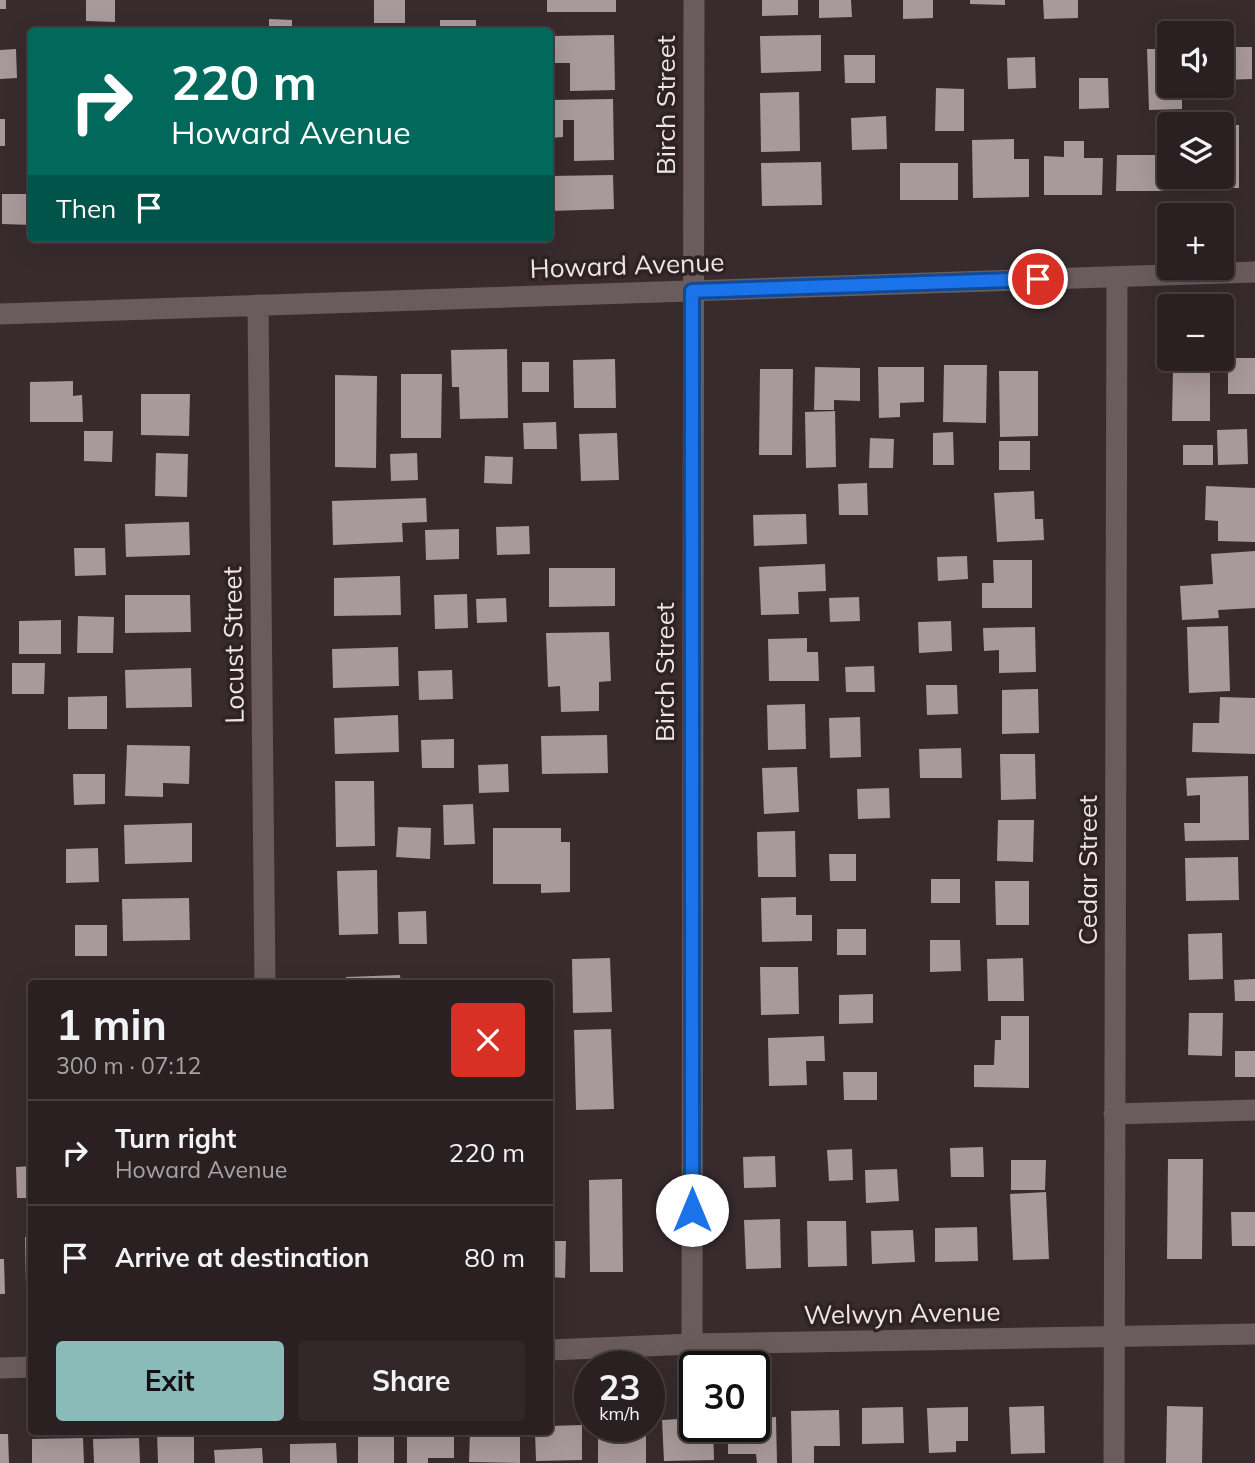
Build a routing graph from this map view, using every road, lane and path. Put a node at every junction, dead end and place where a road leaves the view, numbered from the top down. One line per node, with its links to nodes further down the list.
1 (694, 0): 4 (street, Birch Street)
2 (1255, 272): 3 (street, Howard Avenue)
3 (1117, 277): 4 (street, Howard Avenue); 9 (street, Cedar Street)
4 (692, 291): 5 (street, Howard Avenue); 12 (street, Birch Street)
5 (258, 305): 6 (street, Howard Avenue); 7 (street, Locust Street)
6 (0, 314)
7 (265, 980)
8 (1255, 1110): 9 (street)
9 (1114, 1114): 11 (street, Cedar Street)
10 (1255, 1334): 11 (street, Welwyn Avenue)
11 (1115, 1338): 12 (street, Welwyn Avenue); 16 (street, Cedar Street)
12 (692, 1344): 13 (street, Welwyn Avenue)
13 (553, 1350)
14 (0, 1367): 15 (street)
15 (28, 1367)
16 (1114, 1463)

